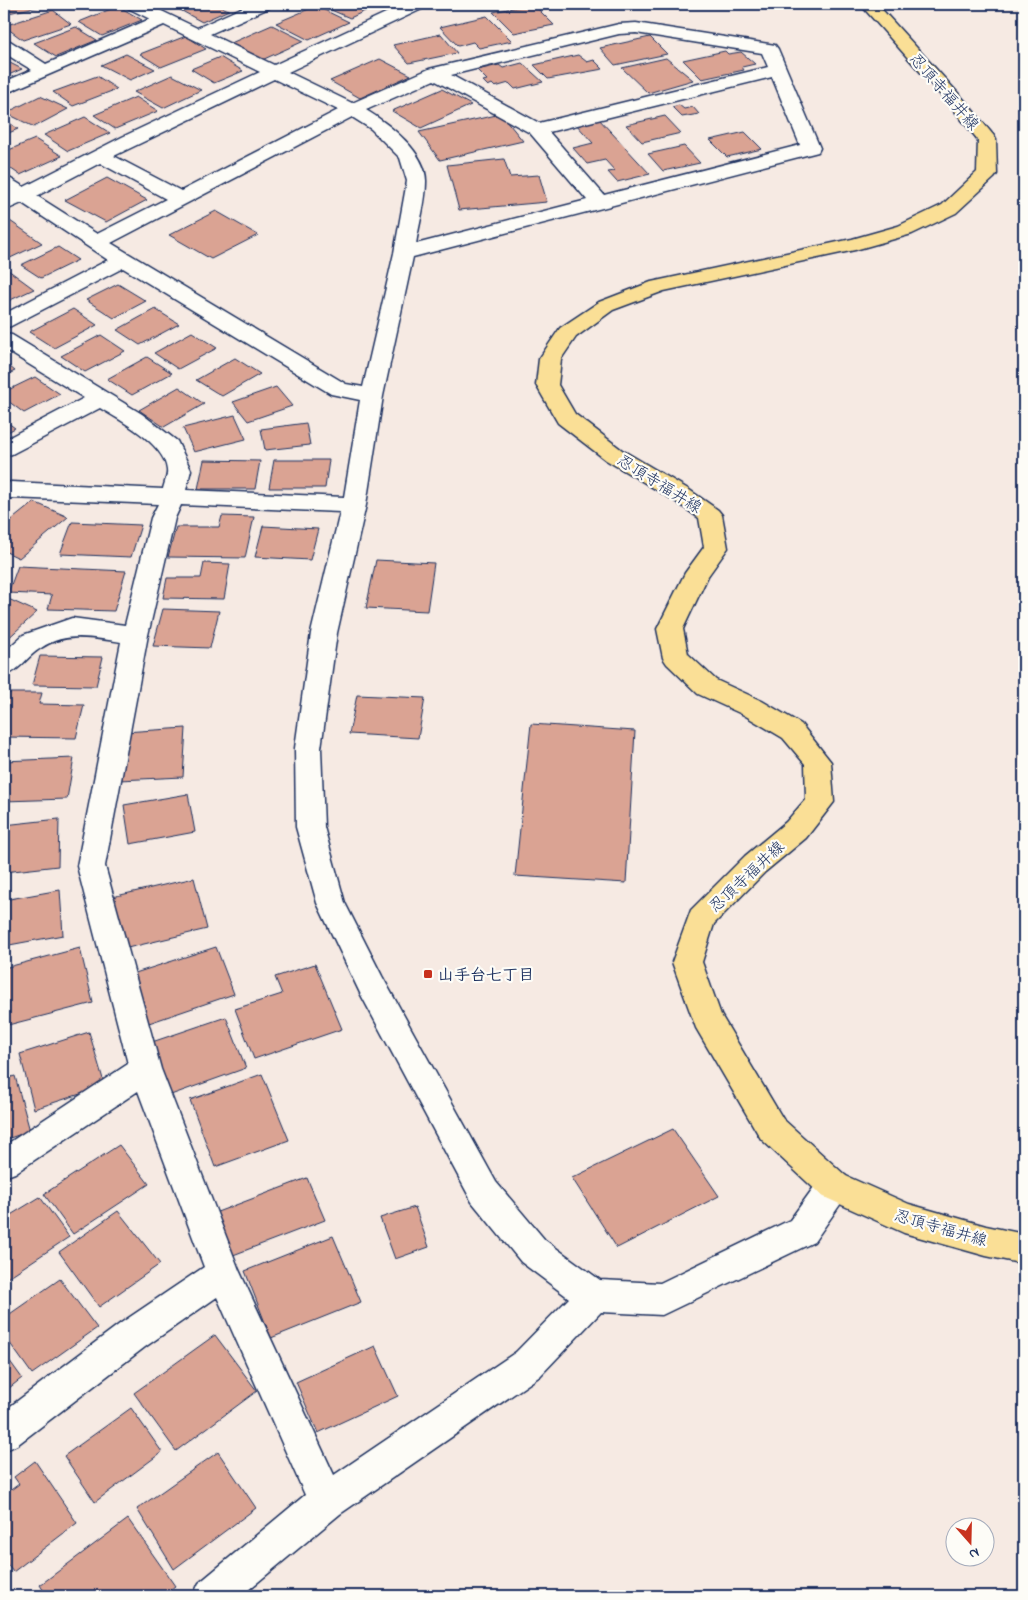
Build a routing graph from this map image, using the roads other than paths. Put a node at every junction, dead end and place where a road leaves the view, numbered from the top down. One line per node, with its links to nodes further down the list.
1 (134, 4): 5 (street)
2 (263, 4): 6 (street)
3 (418, 4): 10 (street)
4 (868, 4): 36 (main road, 忍頂寺福井線)
5 (164, 19): 6 (street); 9 (street)
6 (197, 34): 10 (street)
7 (4, 45): 9 (street)
8 (778, 70): 11 (street); 14 (street); 19 (street)
9 (44, 71): 12 (street)
10 (275, 73): 13 (street); 15 (street)
11 (435, 73): 13 (street); 14 (street)
12 (4, 88)
13 (352, 110): 18 (street); 22 (street)
14 (537, 129): 19 (street)
15 (100, 156): 17 (street); 18 (street)
16 (4, 183): 17 (street)
17 (25, 196): 20 (street); 21 (street)
18 (181, 199): 21 (street)
19 (600, 203): 22 (street)
20 (4, 206)
21 (96, 243): 23 (street)
22 (404, 253): 26 (street)
23 (123, 260): 24 (street); 26 (street)
24 (4, 322)
25 (4, 340): 27 (street)
26 (372, 396): 31 (street)
27 (101, 398): 28 (street); 30 (street)
28 (4, 449)
29 (4, 492): 30 (street)
30 (173, 496): 31 (street); 32 (street)
31 (354, 505): 39 (street)
32 (136, 635): 33 (street); 34 (street)
33 (4, 667)
34 (145, 1069): 35 (street); 38 (street)
35 (4, 1163)
36 (834, 1186): 37 (main road, 忍頂寺福井線); 39 (street)
37 (1024, 1249)
38 (223, 1273): 40 (street); 41 (street)
39 (594, 1296): 41 (street)
40 (4, 1432)
41 (327, 1501): 42 (street)
42 (212, 1596)

